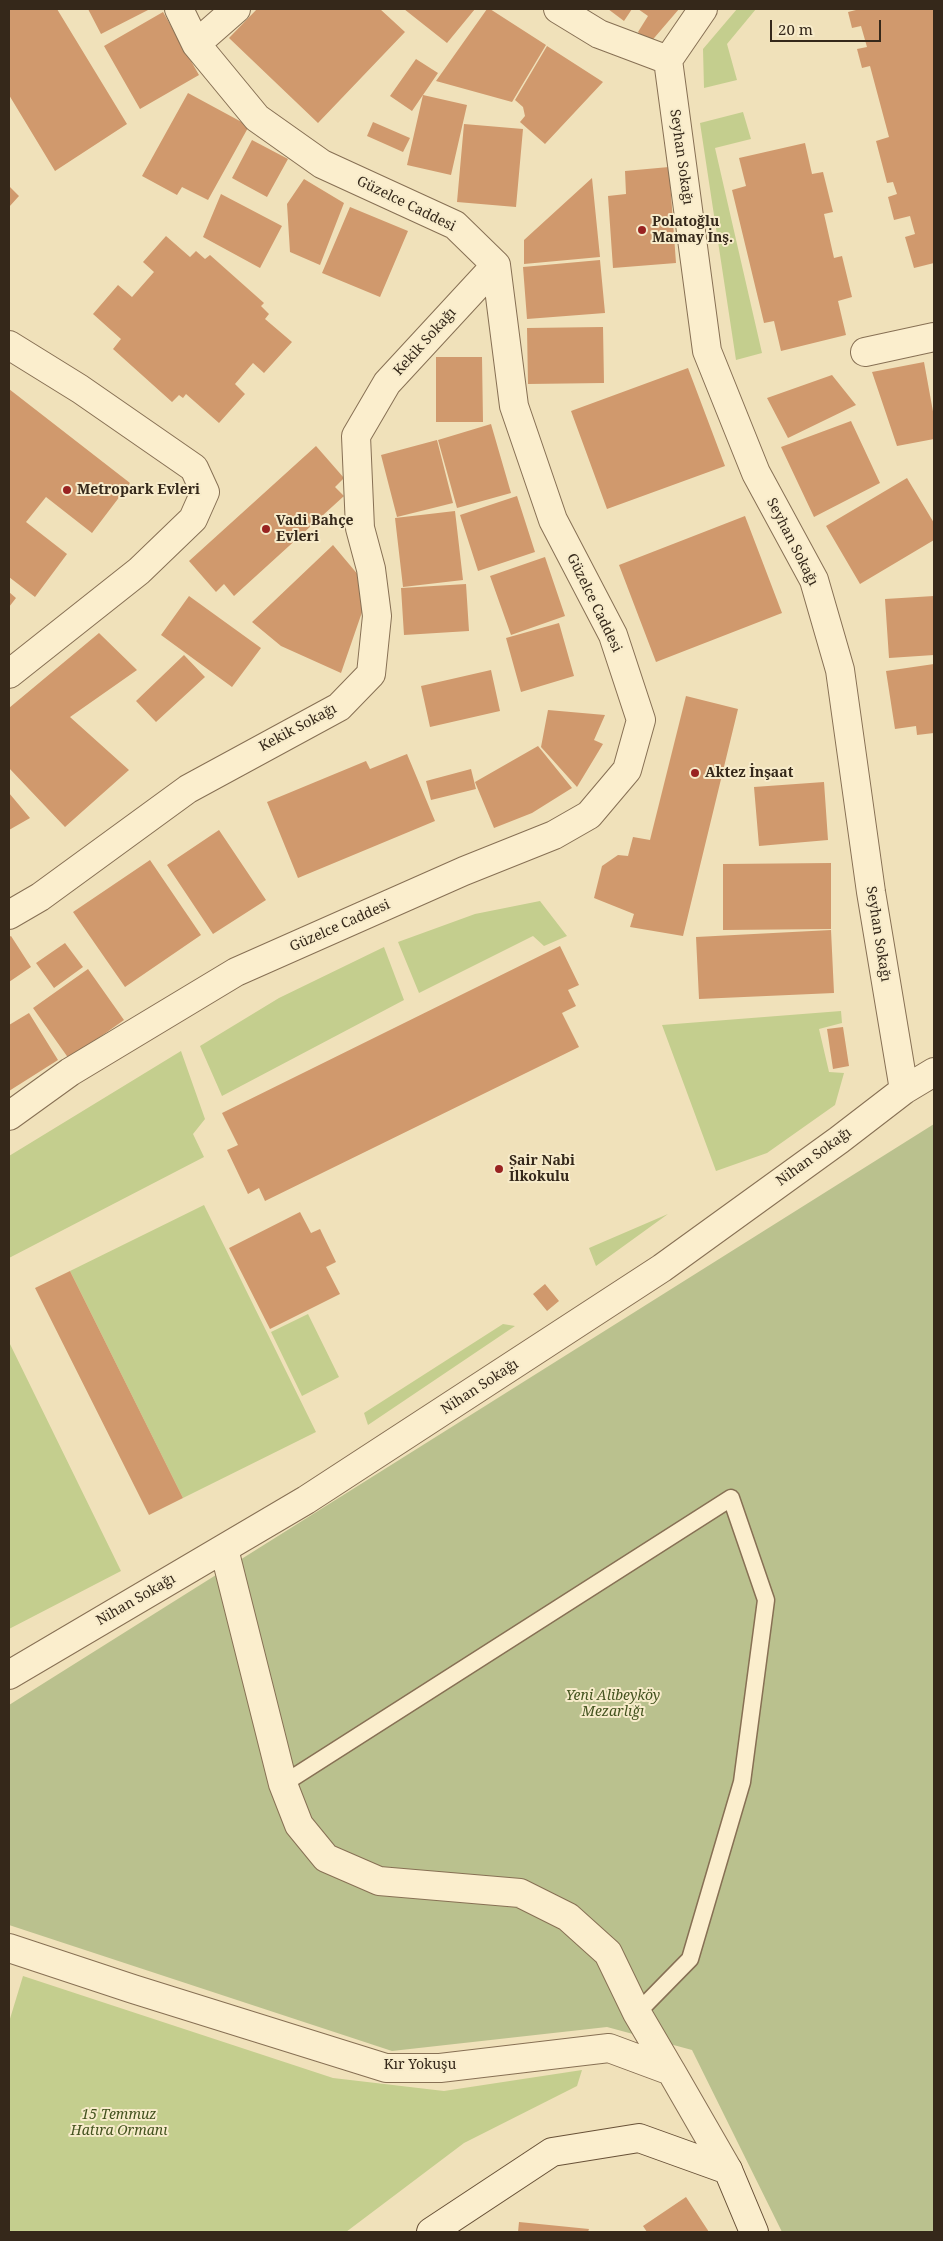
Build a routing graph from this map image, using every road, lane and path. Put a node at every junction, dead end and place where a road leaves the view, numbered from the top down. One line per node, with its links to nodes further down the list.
1 (179, 9): 5 (street, Güzelce Caddesi)
2 (236, 9): 5 (street)
3 (558, 9): 6 (street)
4 (703, 9): 6 (street)
5 (196, 44): 7 (street, Güzelce Caddesi)
6 (668, 60): 14 (street, Seyhan Sokağı)
7 (496, 264): 12 (street, Kekik Sokağı); 15 (street, Güzelce Caddesi)
8 (934, 337): 10 (street)
9 (9, 345): 11 (street)
10 (865, 352)
11 (9, 674)
12 (9, 915)
13 (934, 1072): 14 (street, Nihan Sokağı)
14 (904, 1090): 16 (street, Nihan Sokağı)
15 (9, 1116)
16 (224, 1549): 17 (street, Nihan Sokağı); 18 (street)
17 (9, 1675)
18 (283, 1784): 20 (street); 20 (lane)
19 (9, 1948): 21 (street, Kır Yokuşu)
20 (637, 2013): 21 (street)
21 (671, 2072): 22 (street)
22 (728, 2170): 23 (street); 24 (street)
23 (431, 2232)
24 (754, 2232)

